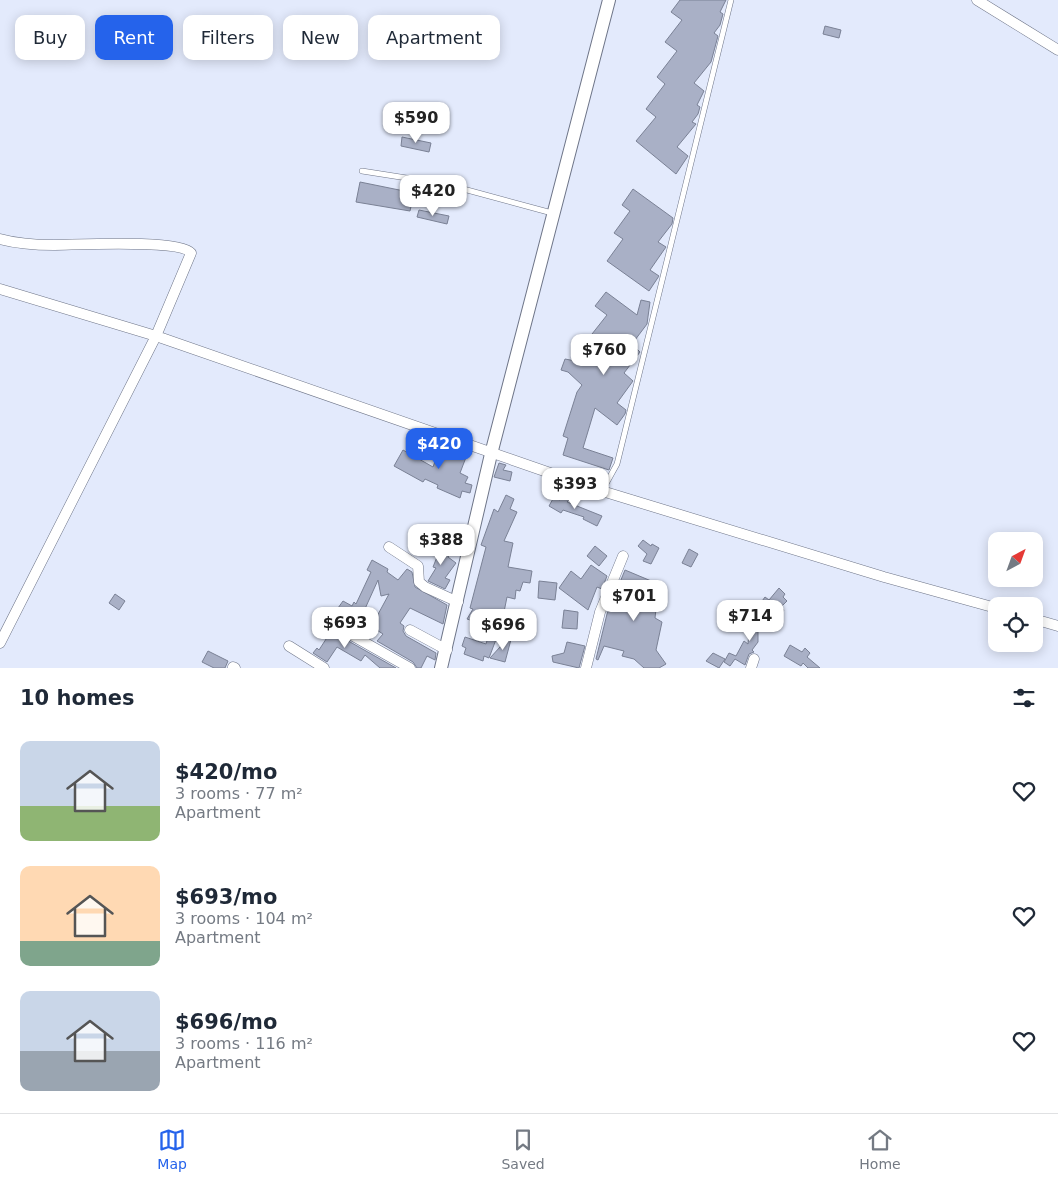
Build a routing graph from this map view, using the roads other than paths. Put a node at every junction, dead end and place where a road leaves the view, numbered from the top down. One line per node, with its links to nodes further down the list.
1 (609, 0): 6 (street)
2 (731, 0): 11 (lane)
3 (978, 0): 4 (street)
4 (1058, 50)
5 (362, 171): 6 (lane)
6 (554, 213): 10 (street)
7 (0, 239): 9 (street)
8 (0, 289): 9 (street)
9 (156, 336): 10 (street); 20 (street)
10 (491, 454): 11 (street); 14 (street)
11 (602, 491): 15 (street)
12 (389, 547): 14 (street)
13 (623, 556): 26 (street)
14 (458, 602): 22 (street)
15 (988, 606)
16 (1043, 622): 17 (street)
17 (1058, 626)
18 (339, 628): 24 (street)
19 (410, 630): 22 (street)
20 (0, 643)
21 (289, 646): 23 (street)
22 (447, 650): 25 (street)
23 (324, 668)
24 (410, 668)
25 (441, 668)
26 (586, 668)

